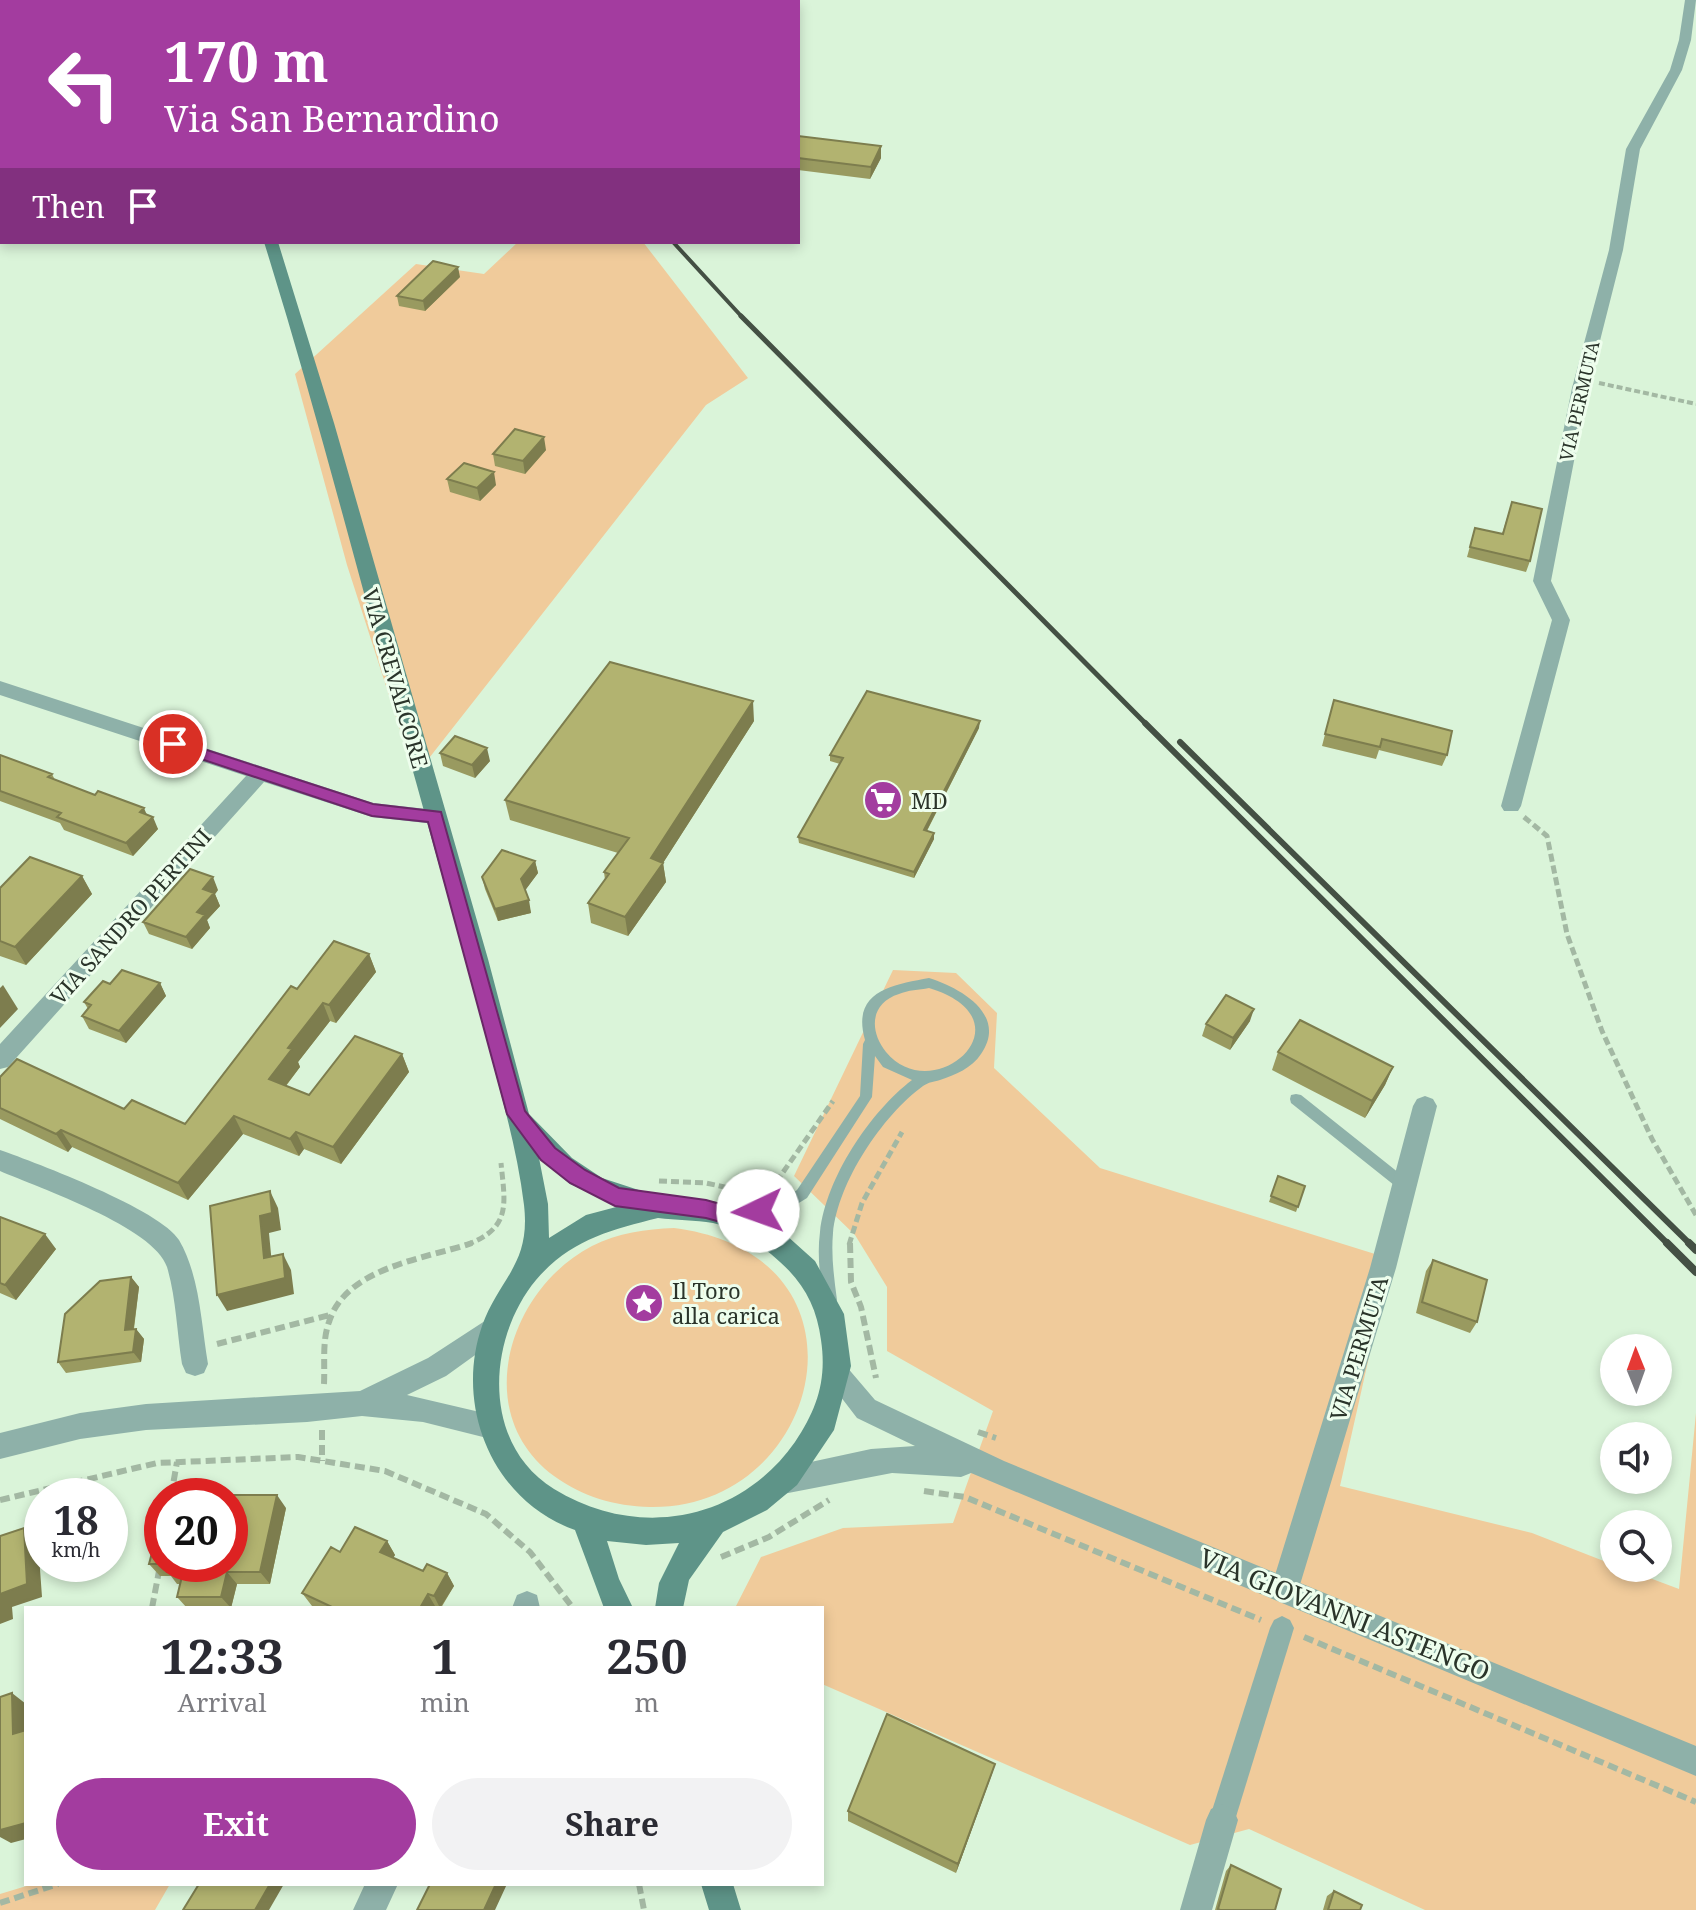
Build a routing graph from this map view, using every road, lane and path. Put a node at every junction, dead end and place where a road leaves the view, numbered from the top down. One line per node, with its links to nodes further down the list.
1 (1691, 0): 3 (street, VIA PERMUTA)
2 (272, 244): 8 (main road, VIA CREVALCORE)
3 (1583, 379): 4 (path); 7 (street, VIA PERMUTA)
4 (1696, 404)
5 (0, 688): 6 (street)
6 (260, 773): 8 (street); 11 (street, VIA SANDRO PERTINI)
7 (1511, 806)
8 (435, 817): 16 (main road, VIA CREVALCORE)
9 (1547, 836): 23 (path)
10 (868, 1041): 12 (lane); 12 (lane); 24 (lane)
11 (0, 1060)
12 (928, 1076): 27 (lane)
13 (1296, 1099): 21 (lane)
14 (833, 1101): 20 (path)
15 (1425, 1106): 21 (street, VIA PERMUTA)
16 (517, 1114): 22 (main road, VIA CREVALCORE); 25 (main road, VIA CREVALCORE)
17 (902, 1132): 31 (path)
18 (501, 1158): 26 (path)
19 (0, 1160): 29 (street)
20 (650, 1181)
21 (1404, 1185): 50 (street, VIA PERMUTA)
22 (669, 1206): 24 (main road, VIA CREVALCORE); 25 (main road, VIA CREVALCORE)
23 (1696, 1215)
24 (731, 1216): 27 (main road, VIA CREVALCORE)
25 (526, 1273): 28 (main road, VIA CREVALCORE)
26 (330, 1315): 29 (path); 33 (path)
27 (832, 1319): 30 (main road, VIA CREVALCORE)
28 (494, 1327): 32 (street); 34 (main road, VIA CREVALCORE)
29 (194, 1358)
30 (837, 1375): 40 (street, VIA GIOVANNI ASTENGO); 42 (main road, VIA CREVALCORE)
31 (881, 1384)
32 (362, 1403): 33 (street); 34 (street)
33 (323, 1407): 37 (street); 38 (path)
34 (491, 1426): 47 (main road, VIA CREVALCORE)
35 (971, 1429): 36 (path)
36 (996, 1438)
37 (0, 1446)
38 (322, 1461): 39 (path); 52 (path)
39 (177, 1462): 41 (path); 45 (path)
40 (994, 1470): 42 (street, VIA GIOVANNI ASTENGO); 50 (street, VIA GIOVANNI ASTENGO)
41 (174, 1478)
42 (783, 1481): 46 (main road, VIA CREVALCORE)
43 (909, 1488): 55 (path)
44 (836, 1496): 48 (path)
45 (0, 1500)
46 (713, 1522): 47 (main road, VIA CREVALCORE); 54 (main road, VIA CREVALCORE)
47 (587, 1523): 53 (main road)
48 (710, 1567)
49 (157, 1582): 51 (path)
50 (1285, 1588): 56 (street, VIA GIOVANNI ASTENGO)
51 (152, 1606)
52 (571, 1606)
53 (618, 1606)
54 (669, 1606)
55 (1282, 1628): 57 (path); 58 (street)
56 (1696, 1761)
57 (1696, 1802)
58 (1222, 1820): 67 (street)
59 (52, 1886): 63 (path)
60 (381, 1886): 64 (street)
61 (639, 1886): 65 (path)
62 (718, 1886): 66 (main road)
63 (0, 1903)
64 (369, 1910)
65 (644, 1910)
66 (725, 1910)
67 (1196, 1910)

